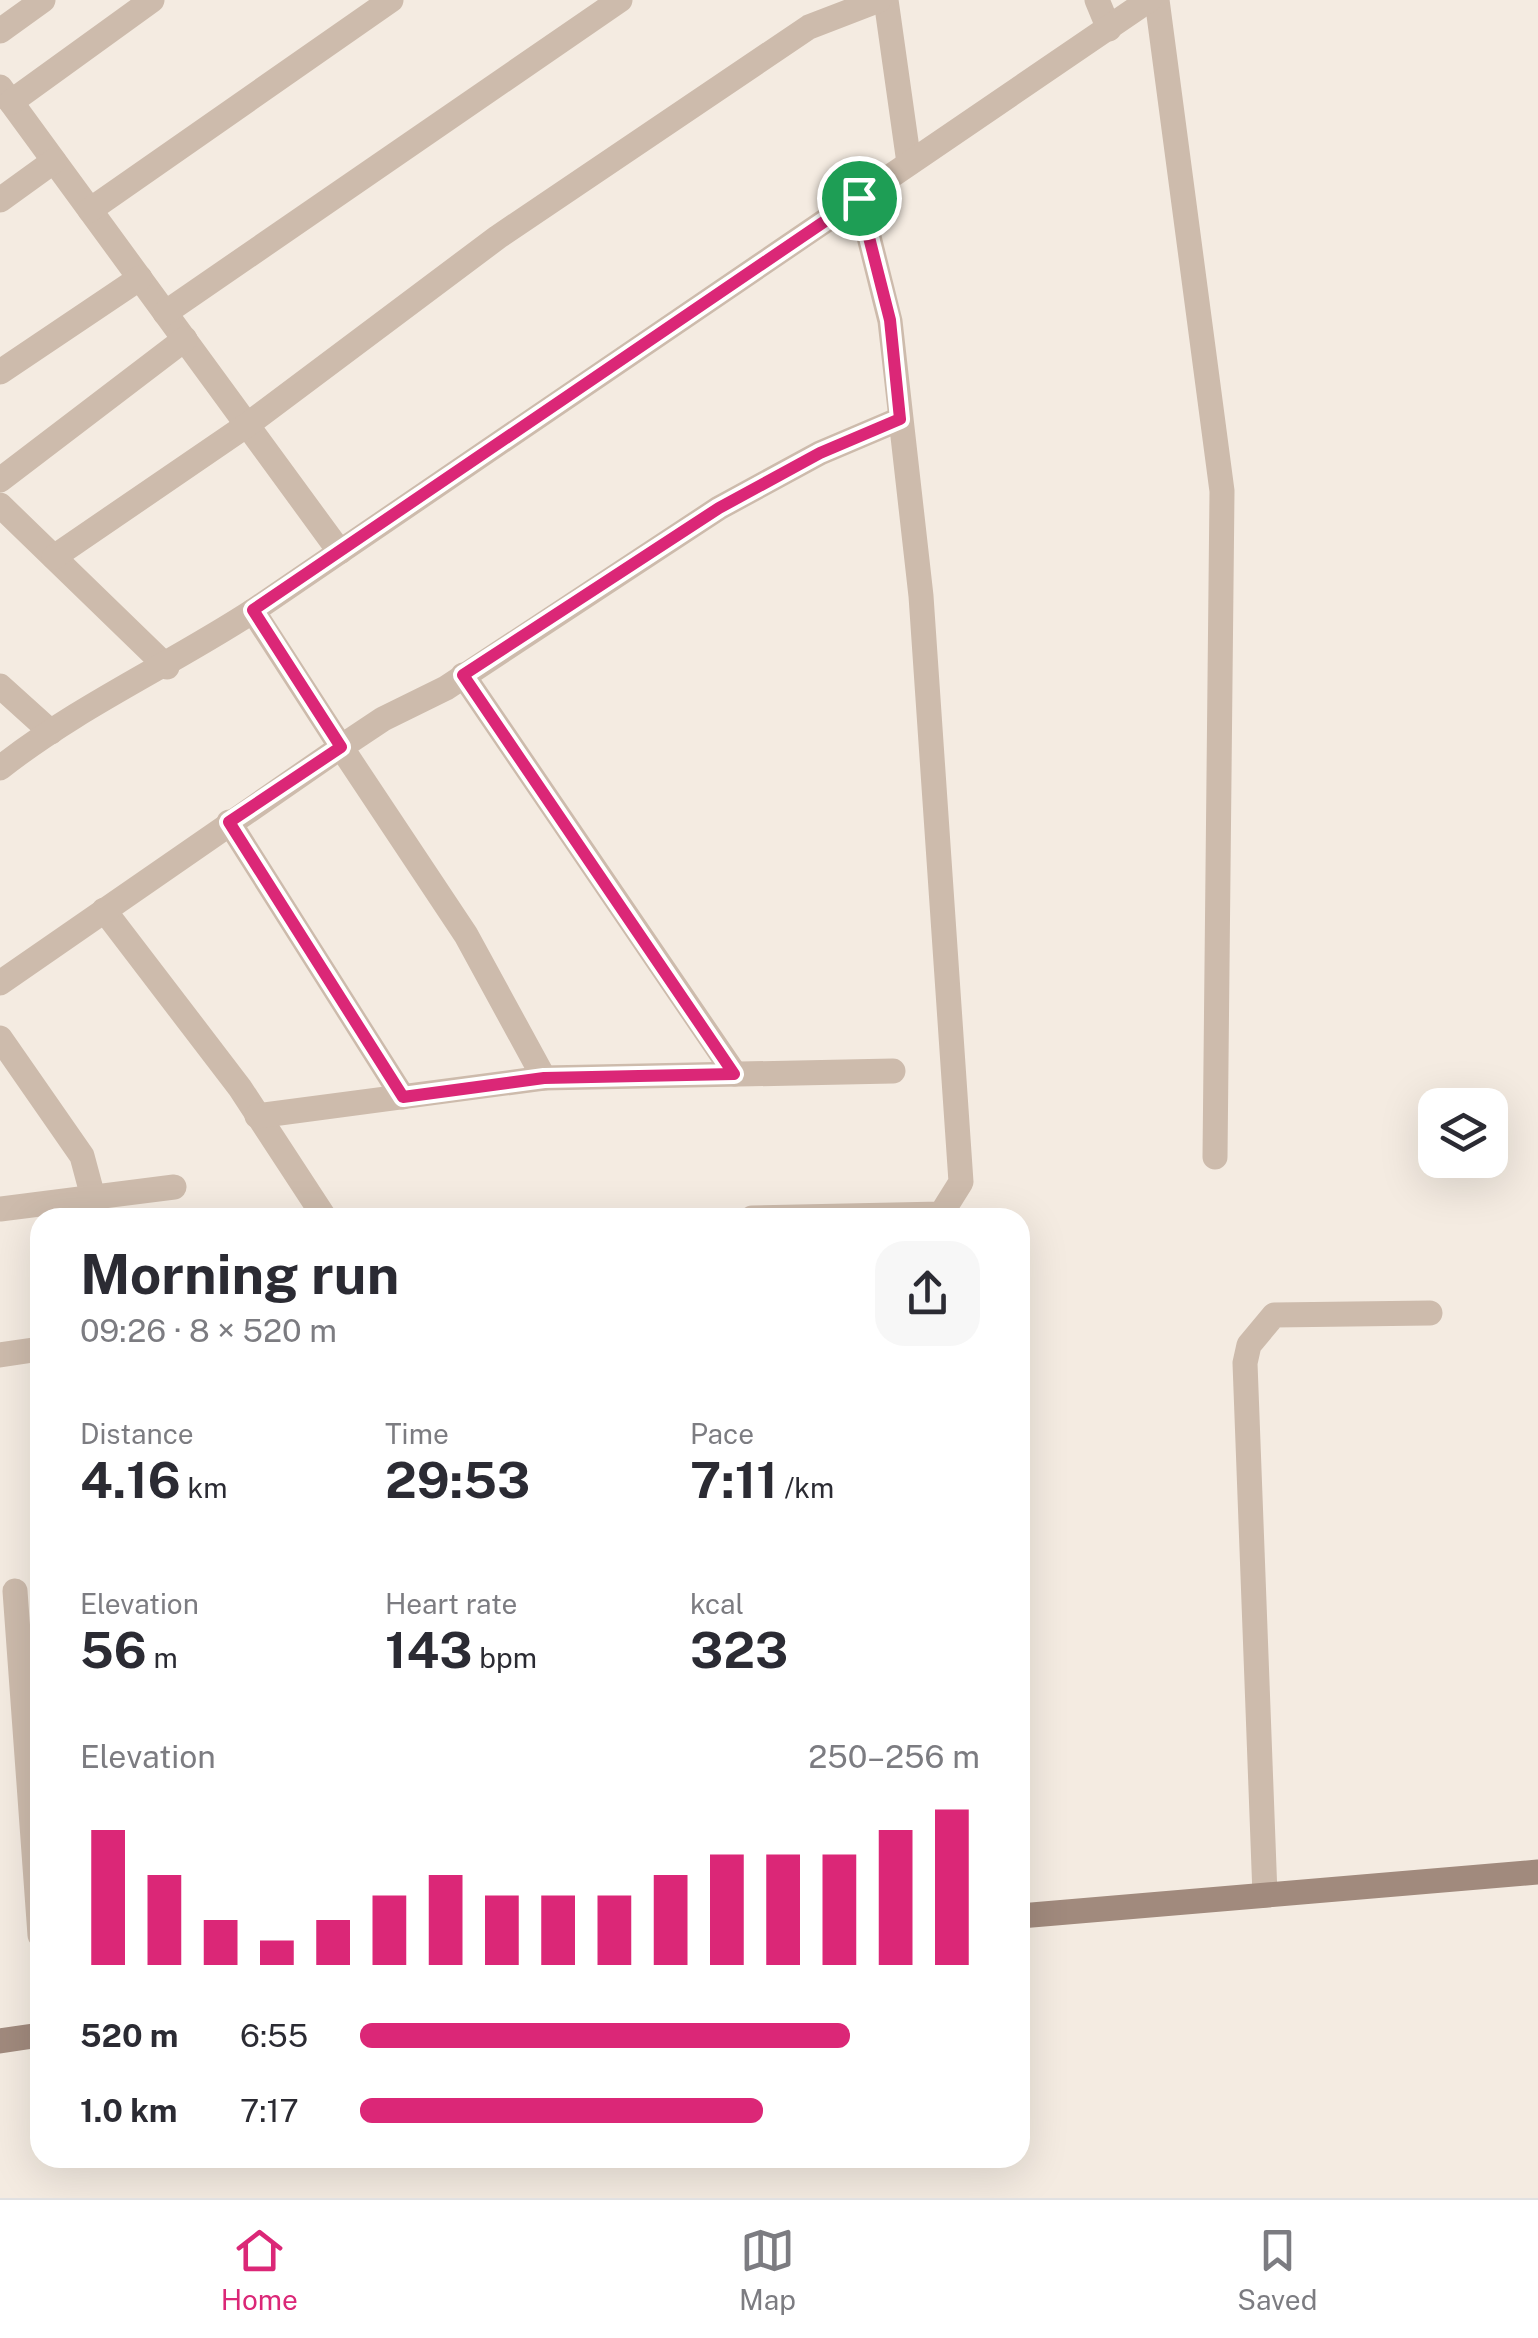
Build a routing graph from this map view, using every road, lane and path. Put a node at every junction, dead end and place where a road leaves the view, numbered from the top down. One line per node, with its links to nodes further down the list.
1 (43, 0): 10 (street)
2 (152, 0): 11 (street)
3 (391, 0): 16 (street)
4 (620, 0): 18 (street)
5 (882, 0): 13 (street); 22 (street)
6 (1097, 0): 9 (street)
7 (1149, 0): 9 (street)
8 (1157, 0): 43 (street)
9 (1109, 29): 13 (street)
10 (0, 31)
11 (6, 94): 12 (street)
12 (54, 161): 15 (street); 16 (street)
13 (910, 163): 14 (street)
14 (859, 198): 21 (street); 25 (street)
15 (0, 200)
16 (90, 210): 17 (street)
17 (140, 278): 18 (street); 20 (street)
18 (165, 312): 19 (street)
19 (185, 340): 22 (street); 23 (street)
20 (0, 372)
21 (900, 419): 29 (street); 47 (street)
22 (247, 425): 25 (street); 26 (street)
23 (0, 480)
24 (0, 505): 26 (street)
25 (340, 552): 27 (street)
26 (54, 556): 28 (street)
27 (253, 610): 28 (street); 32 (street)
28 (167, 666): 31 (street)
29 (463, 675): 32 (street); 39 (street)
30 (0, 686): 31 (street)
31 (51, 732): 33 (street)
32 (341, 747): 34 (street); 40 (street)
33 (0, 768)
34 (229, 822): 35 (street); 41 (street)
35 (104, 910): 36 (street); 42 (street)
36 (0, 983)
37 (0, 1038): 45 (street)
38 (893, 1071): 39 (street)
39 (734, 1074): 40 (street)
40 (544, 1078): 41 (street)
41 (403, 1097): 42 (street)
42 (257, 1116): 46 (street)
43 (1215, 1157)
44 (174, 1187): 45 (street)
45 (93, 1197): 48 (street)
46 (319, 1208)
47 (944, 1208)
48 (0, 1209)
49 (1430, 1312): 55 (street)
50 (30, 1350): 51 (street)
51 (0, 1355)
52 (15, 1591): 53 (street)
53 (30, 1797)
54 (1538, 1872): 55 (street)
55 (1266, 1895): 56 (street)
56 (1030, 1915)
57 (30, 2036): 58 (street)
58 (0, 2040)

